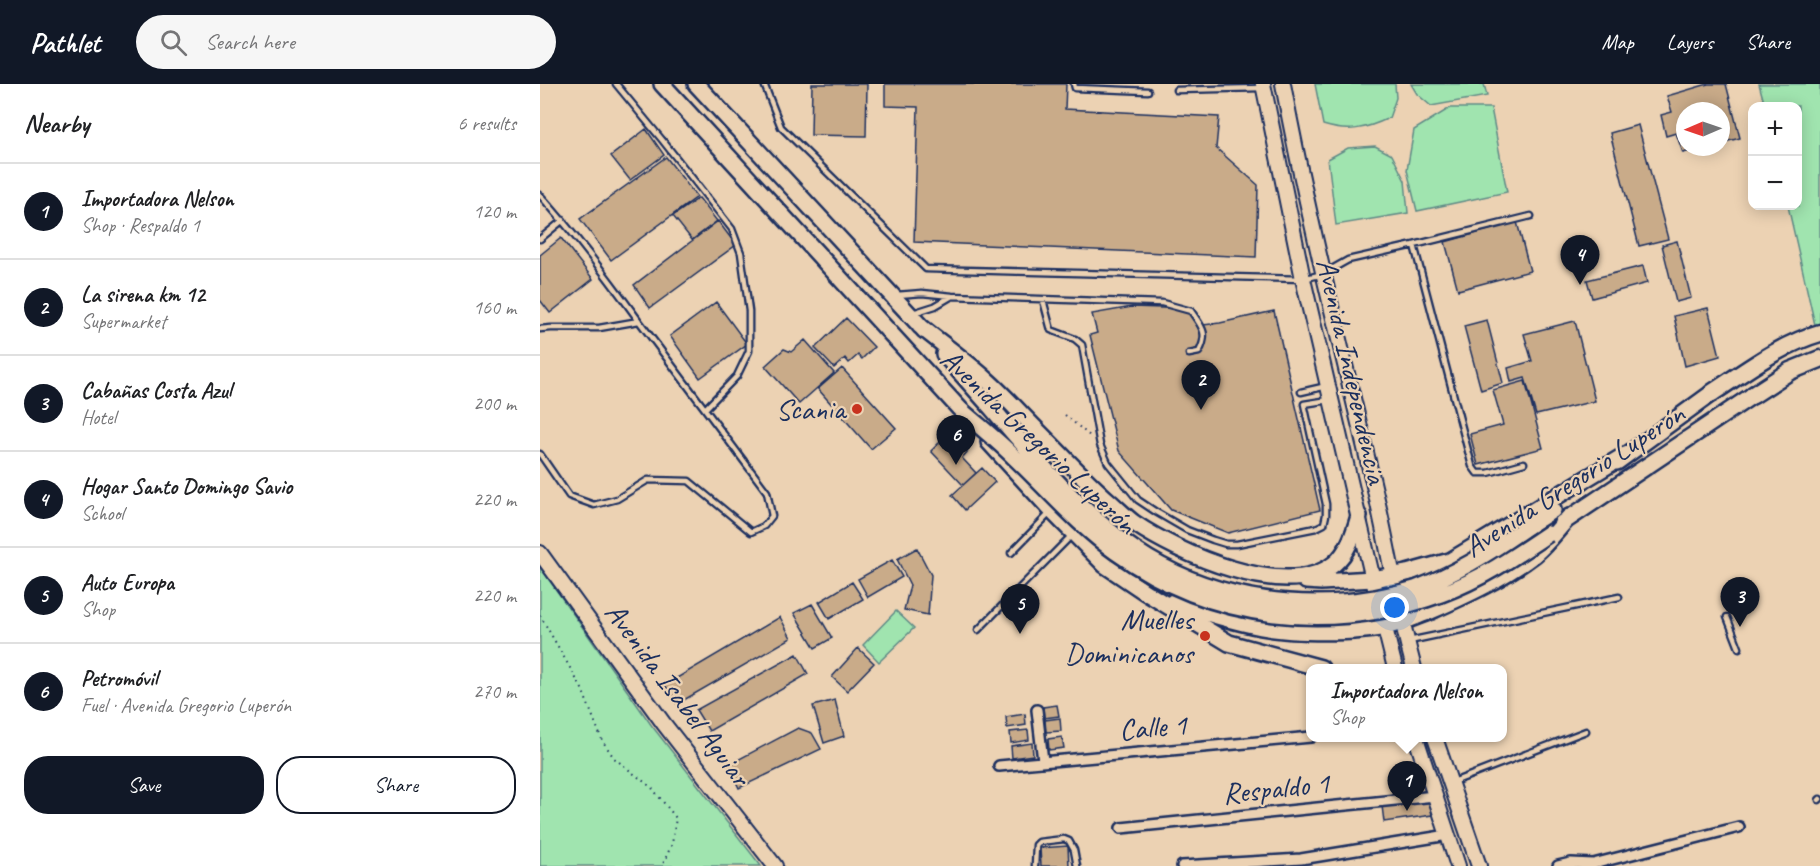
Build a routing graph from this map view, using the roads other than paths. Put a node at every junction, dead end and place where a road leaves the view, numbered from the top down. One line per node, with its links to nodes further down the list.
1 (616, 84): 34 (lane)
2 (662, 84): 35 (main road, Avenida Gregorio Luperón)
3 (696, 84): 19 (main road, Avenida Gregorio Luperón)
4 (764, 84): 18 (lane)
5 (1074, 84): 11 (lane)
6 (1191, 84): 10 (lane)
7 (1283, 84): 17 (main road, Avenida Independencia)
8 (1263, 86): 10 (lane); 18 (main road, Avenida Independencia)
9 (1176, 90): 10 (lane)
10 (1191, 90)
11 (1148, 91)
12 (540, 195): 14 (lane)
13 (1531, 216): 16 (lane)
14 (563, 220): 15 (lane); 23 (lane)
15 (540, 239)
16 (1414, 245): 17 (lane); 38 (lane)
17 (1323, 274): 18 (lane); 45 (main road, Avenida Independencia)
18 (1303, 279): 31 (main road, Avenida Independencia)
19 (892, 295): 20 (lane); 22 (main road, Avenida Gregorio Luperón)
20 (952, 296): 21 (lane); 22 (lane)
21 (1042, 300): 27 (lane); 31 (lane)
22 (915, 320): 37 (main road, Avenida Gregorio Luperón, bridge); 46 (main road)
23 (639, 321): 24 (lane); 34 (lane)
24 (540, 330)
25 (1820, 333): 32 (highway)
26 (1820, 343): 32 (highway)
27 (1189, 354)
28 (1820, 359): 33 (highway)
29 (1820, 370): 33 (highway)
30 (1301, 392): 31 (lane)
31 (1330, 393): 40 (main road, Avenida Independencia)
32 (1712, 393): 37 (main road, Avenida Gregorio Luperón)
33 (1753, 395): 41 (main road, Avenida Gregorio Luperón)
34 (705, 409): 36 (lane)
35 (962, 411): 39 (main road); 41 (main road, Avenida Gregorio Luperón, bridge)
36 (540, 454)
37 (1625, 454): 45 (main road)
38 (1524, 463)
39 (1052, 511): 42 (main road); 44 (lane)
40 (1359, 516): 46 (main road); 47 (main road, Avenida Independencia)
41 (1569, 517): 51 (main road)
42 (1074, 533): 48 (main road); 53 (lane)
43 (540, 553): 71 (main road, Avenida Isabel Aguiar)
44 (1011, 553)
45 (1392, 575): 47 (main road); 51 (main road, Avenida Independencia)
46 (1286, 579): 47 (main road)
47 (1373, 579): 52 (main road, Avenida Independencia)
48 (1145, 592): 52 (main road); 58 (main road)
49 (1619, 597): 54 (lane)
50 (1727, 617): 55 (lane)
51 (1402, 623): 52 (main road); 54 (main road, Avenida Independencia)
52 (1385, 627): 56 (main road, Avenida Independencia)
53 (978, 630)
54 (1407, 642): 57 (main road, Avenida Independencia)
55 (1739, 648)
56 (1394, 664)
57 (1413, 664)
58 (1306, 665)
59 (1037, 710): 64 (street)
60 (1586, 731): 66 (lane)
61 (1306, 737): 64 (street, Calle 1)
62 (1417, 742): 67 (main road)
63 (1436, 742): 66 (main road)
64 (1043, 761): 65 (street, Calle 1)
65 (999, 766)
66 (1450, 783): 76 (main road)
67 (1435, 796): 69 (street, Respaldo 1); 70 (main road)
68 (1739, 827): 77 (street)
69 (1121, 828)
70 (1448, 835): 74 (street); 75 (main road)
71 (774, 866)
72 (1035, 866): 73 (lane)
73 (1077, 866)
74 (1182, 866)
75 (1458, 866)
76 (1479, 866)
77 (1558, 866)

